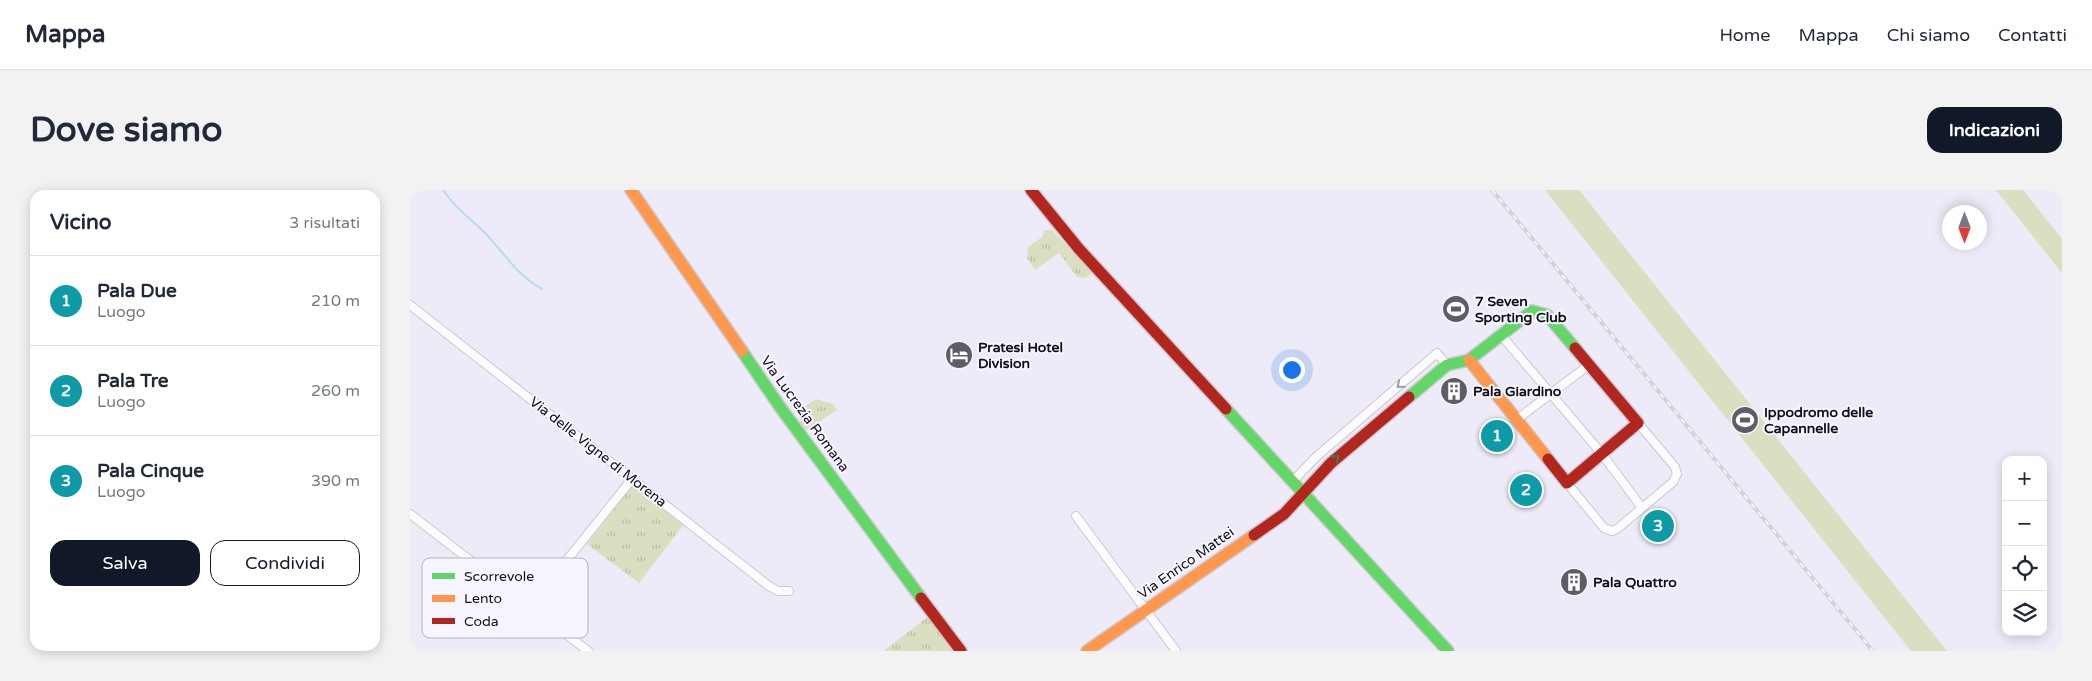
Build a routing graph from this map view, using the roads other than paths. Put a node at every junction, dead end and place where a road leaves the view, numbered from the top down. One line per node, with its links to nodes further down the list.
1 (631, 190): 25 (street, Via Lucrezia Romana)
2 (1031, 190): 13 (street)
3 (410, 305): 12 (street, Via delle Vigne di Morena)
4 (1501, 335): 5 (street); 7 (street); 8 (street)
5 (1469, 360): 6 (street); 9 (street)
6 (1447, 365): 13 (street, one-way to 13); 15 (street, Via Enrico Mattei, one-way to 6)
7 (1589, 365): 8 (street); 10 (street)
8 (1551, 394): 9 (street); 11 (street)
9 (1516, 420): 14 (street)
10 (1638, 423): 11 (street); 16 (street)
11 (1602, 454): 14 (street); 16 (street)
12 (632, 479): 20 (street); 21 (street, Via delle Vigne di Morena)
13 (1292, 482): 15 (street)
14 (1567, 483): 16 (street)
15 (1302, 496): 22 (street, Via Enrico Mattei); 28 (street)
16 (1642, 508)
17 (410, 514): 19 (street)
18 (1076, 516): 22 (street)
19 (467, 558)
20 (569, 558)
21 (789, 591)
22 (1146, 609): 26 (street, Via Enrico Mattei); 27 (street)
23 (571, 638): 24 (street)
24 (588, 651)
25 (961, 651)
26 (1086, 651)
27 (1176, 651)
28 (1448, 651)

